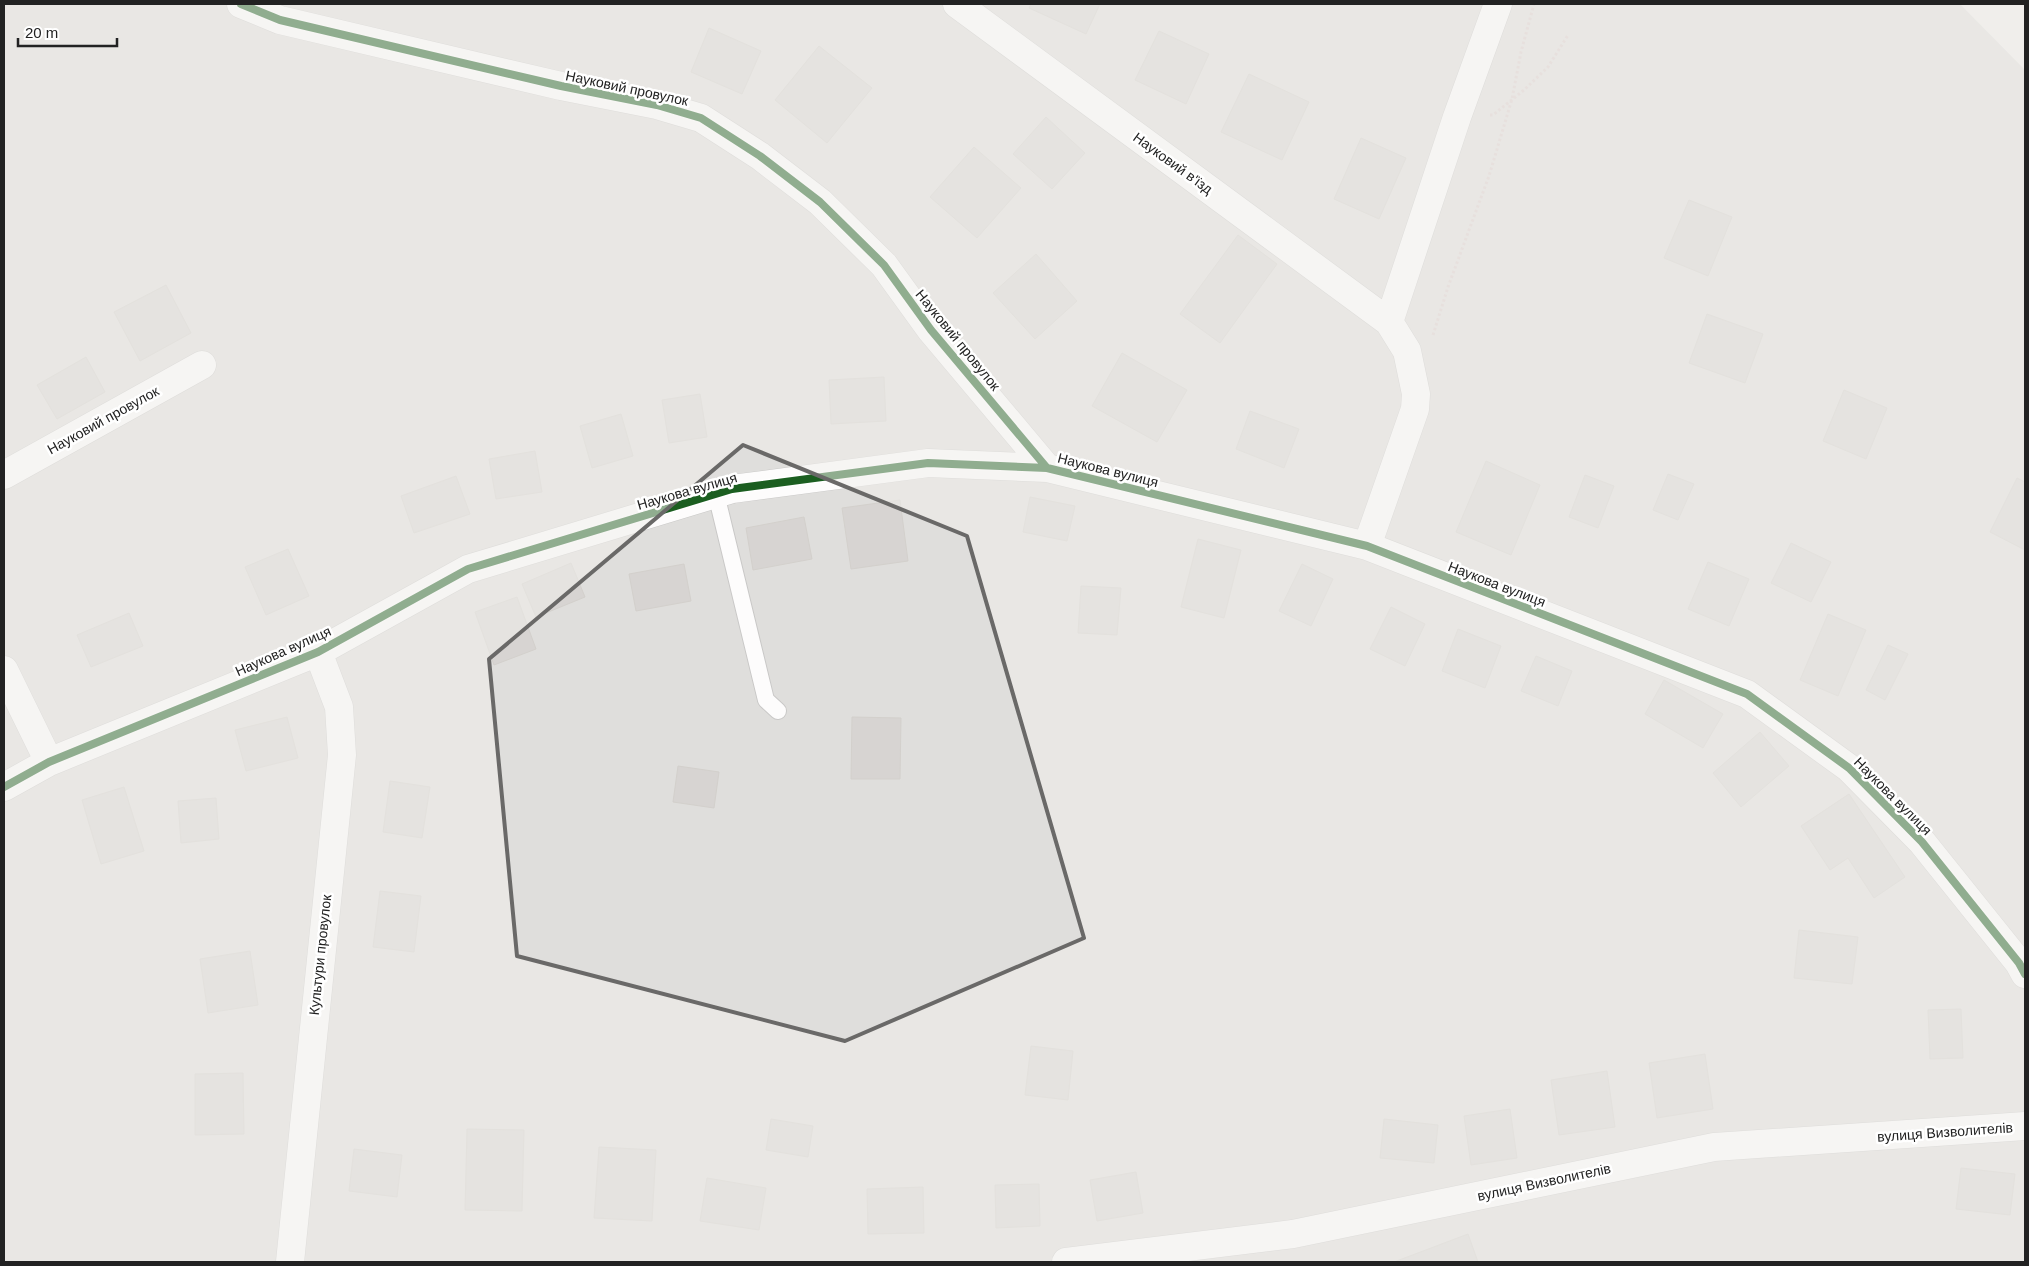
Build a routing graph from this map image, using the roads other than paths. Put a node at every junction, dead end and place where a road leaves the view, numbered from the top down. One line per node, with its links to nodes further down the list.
1 (241, 4): 6 (street, Науковий провулок)
2 (957, 4): 4 (street, Науковий в'їзд)
3 (1498, 4): 4 (street)
4 (1390, 322): 9 (street, Науковий в'їзд)
5 (202, 365): 7 (street, Науковий провулок)
6 (1047, 468): 8 (street, Наукова вулиця); 9 (street, Наукова вулиця)
7 (4, 475)
8 (716, 494): 10 (street, Наукова вулиця); 12 (lane)
9 (1366, 546): 15 (street, Наукова вулиця)
10 (318, 652): 13 (street, Наукова вулиця); 17 (street, Культури провулок)
11 (4, 670): 13 (street)
12 (778, 712)
13 (49, 762): 14 (street, Наукова вулиця)
14 (4, 787)
15 (2025, 974)
16 (2025, 1126): 18 (street, вулиця Визволителів)
17 (290, 1262)
18 (1066, 1262)

